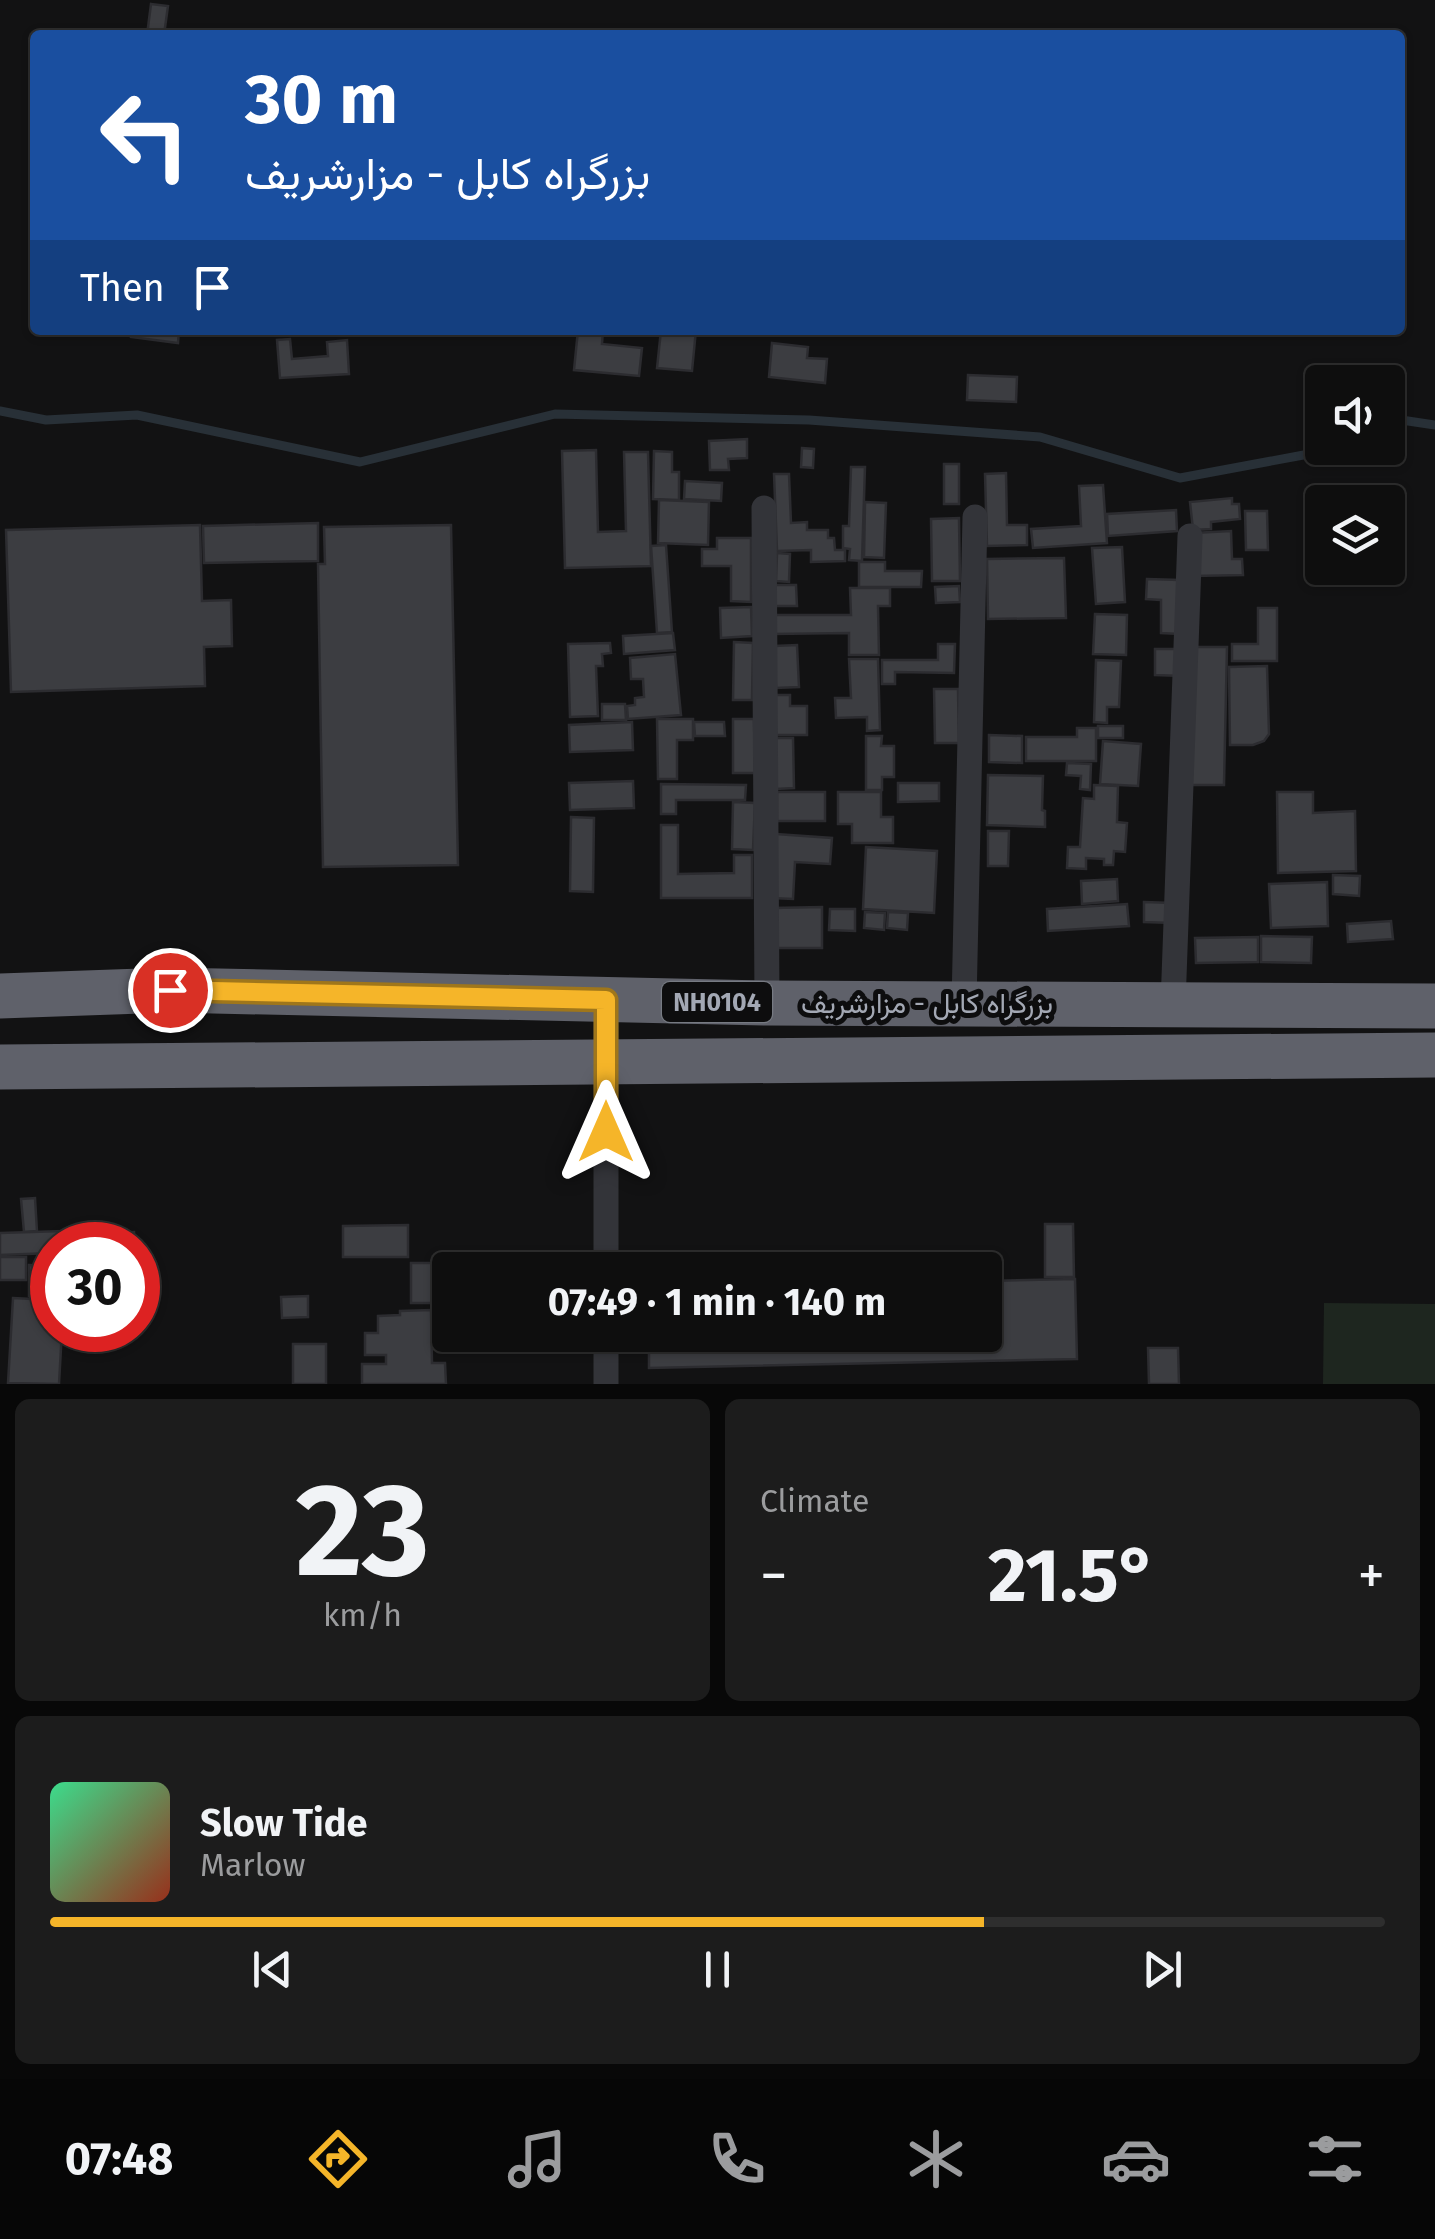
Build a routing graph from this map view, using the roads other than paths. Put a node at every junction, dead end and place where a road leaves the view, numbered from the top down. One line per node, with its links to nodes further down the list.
1 (764, 508): 6 (street)
2 (975, 517): 7 (street)
3 (1190, 536): 8 (street)
4 (0, 996): 5 (highway, بزرگراه کابل - مزارشریف / NH0104)
5 (606, 1000): 6 (highway, بزرگراه کابل - مزارشریف / NH0104); 11 (street)
6 (767, 1002): 7 (highway, بزرگراه کابل - مزارشریف / NH0104)
7 (964, 1003): 8 (highway, بزرگراه کابل - مزارشریف / NH0104)
8 (1173, 1005): 9 (highway, بزرگراه کابل - مزارشریف / NH0104)
9 (1435, 1006)
10 (1435, 1055): 11 (highway, بزرگراه کابل - مزارشریف / NH0104)
11 (607, 1062): 12 (highway, بزرگراه کابل - مزارشریف / NH0104); 13 (street)
12 (0, 1066)
13 (606, 1252)
14 (606, 1352): 15 (street)
15 (606, 1384)

